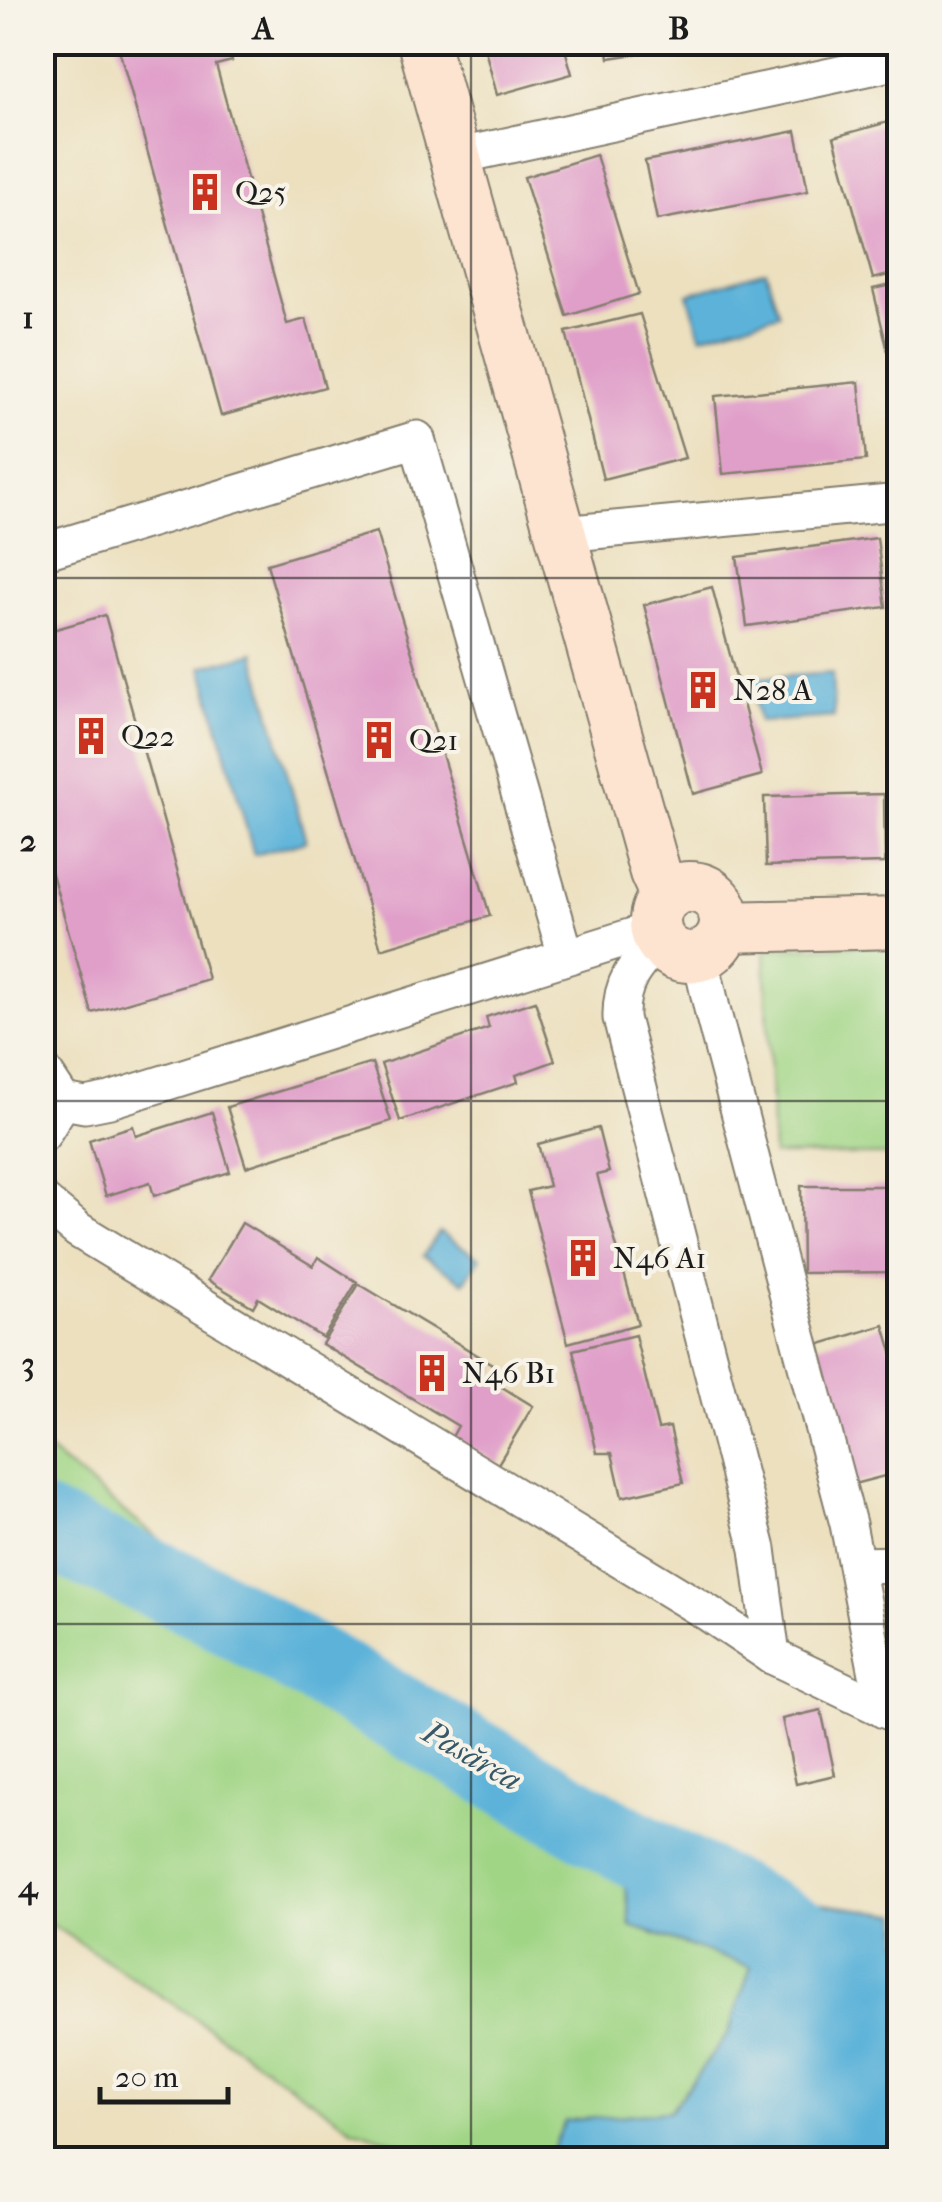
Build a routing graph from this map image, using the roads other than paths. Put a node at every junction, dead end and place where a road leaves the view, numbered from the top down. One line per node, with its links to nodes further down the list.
1 (423, 42): 3 (street)
2 (900, 61): 3 (street)
3 (454, 156): 5 (street)
4 (900, 502): 5 (street)
5 (562, 534): 8 (street)
6 (42, 552): 9 (street)
7 (900, 923): 8 (street)
8 (681, 929): 9 (street); 15 (street); 16 (street)
9 (566, 956): 11 (street)
10 (42, 1069): 11 (street)
11 (63, 1101): 12 (street)
12 (42, 1135)
13 (42, 1200): 16 (street)
14 (900, 1564): 15 (street)
15 (856, 1565): 17 (street)
16 (772, 1656): 17 (street)
17 (892, 1713)

